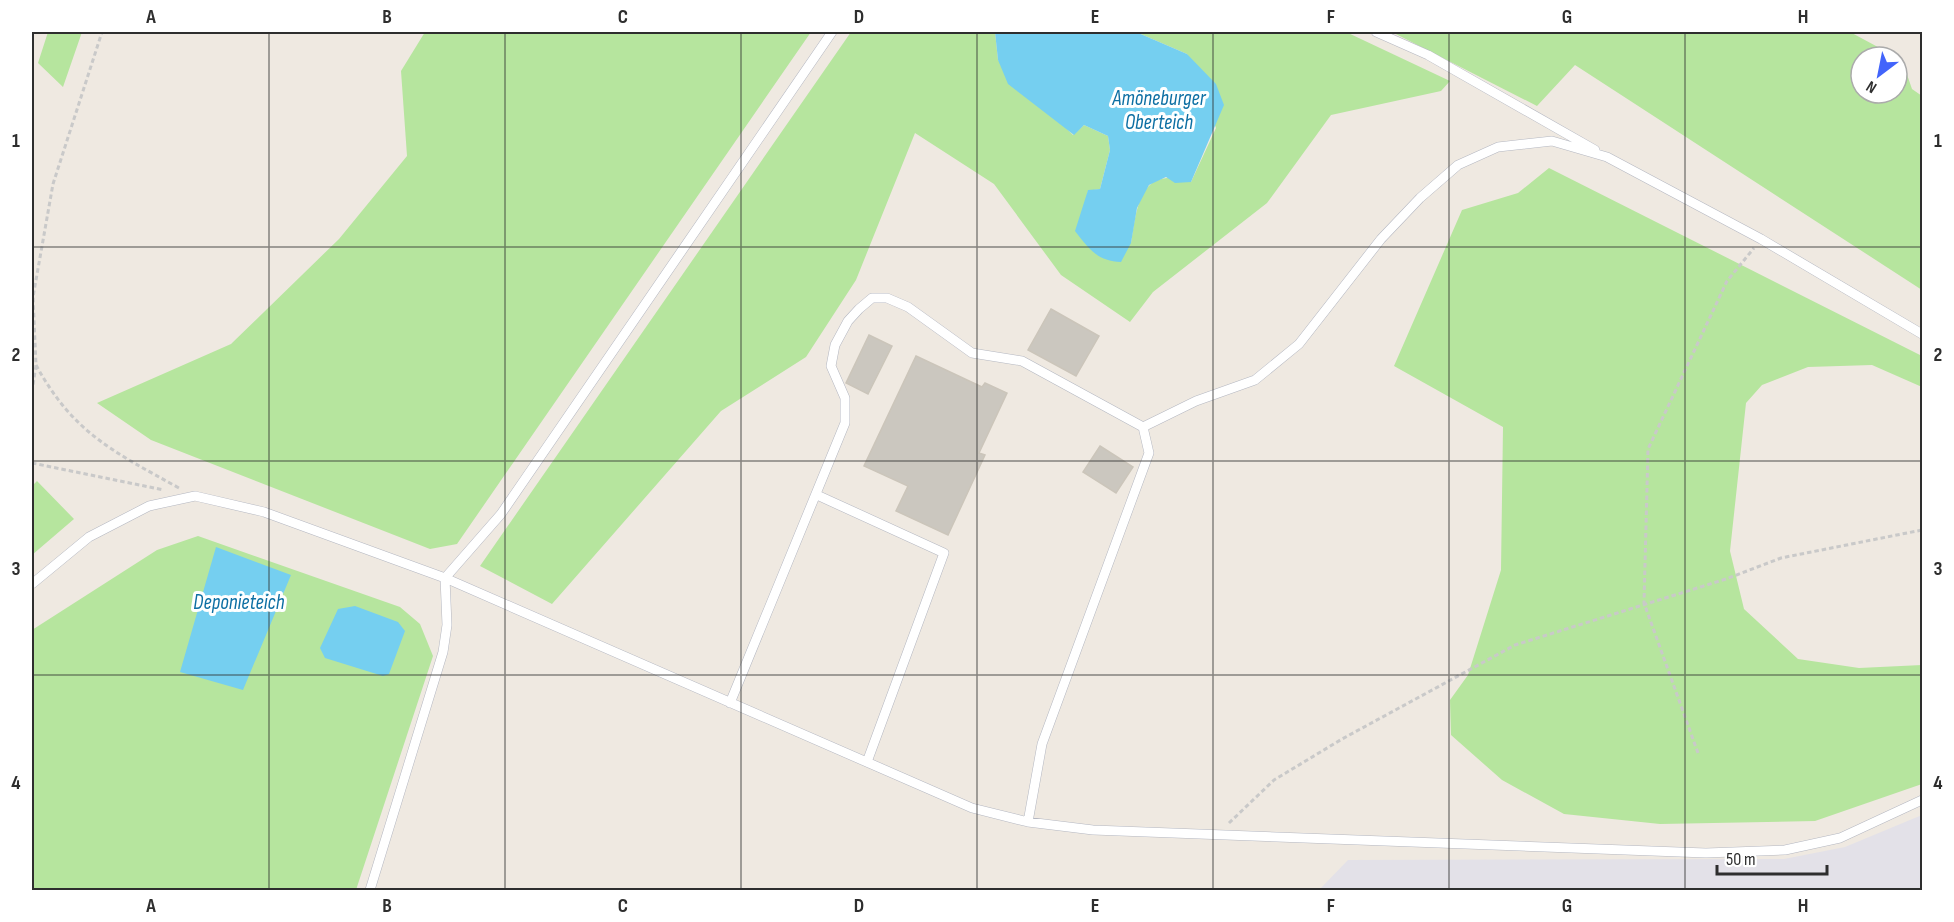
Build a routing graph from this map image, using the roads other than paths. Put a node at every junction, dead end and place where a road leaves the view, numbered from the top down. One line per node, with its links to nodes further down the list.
1 (832, 32): 7 (lane)
2 (1376, 32): 3 (lane)
3 (1607, 157): 4 (lane); 5 (lane)
4 (1923, 334)
5 (1143, 427): 6 (lane); 12 (lane)
6 (817, 495): 9 (lane); 10 (lane)
7 (445, 578): 8 (lane); 9 (lane); 13 (lane)
8 (32, 584)
9 (729, 703): 10 (lane)
10 (867, 762): 12 (lane)
11 (1923, 800): 12 (lane)
12 (1029, 822)
13 (370, 891)

